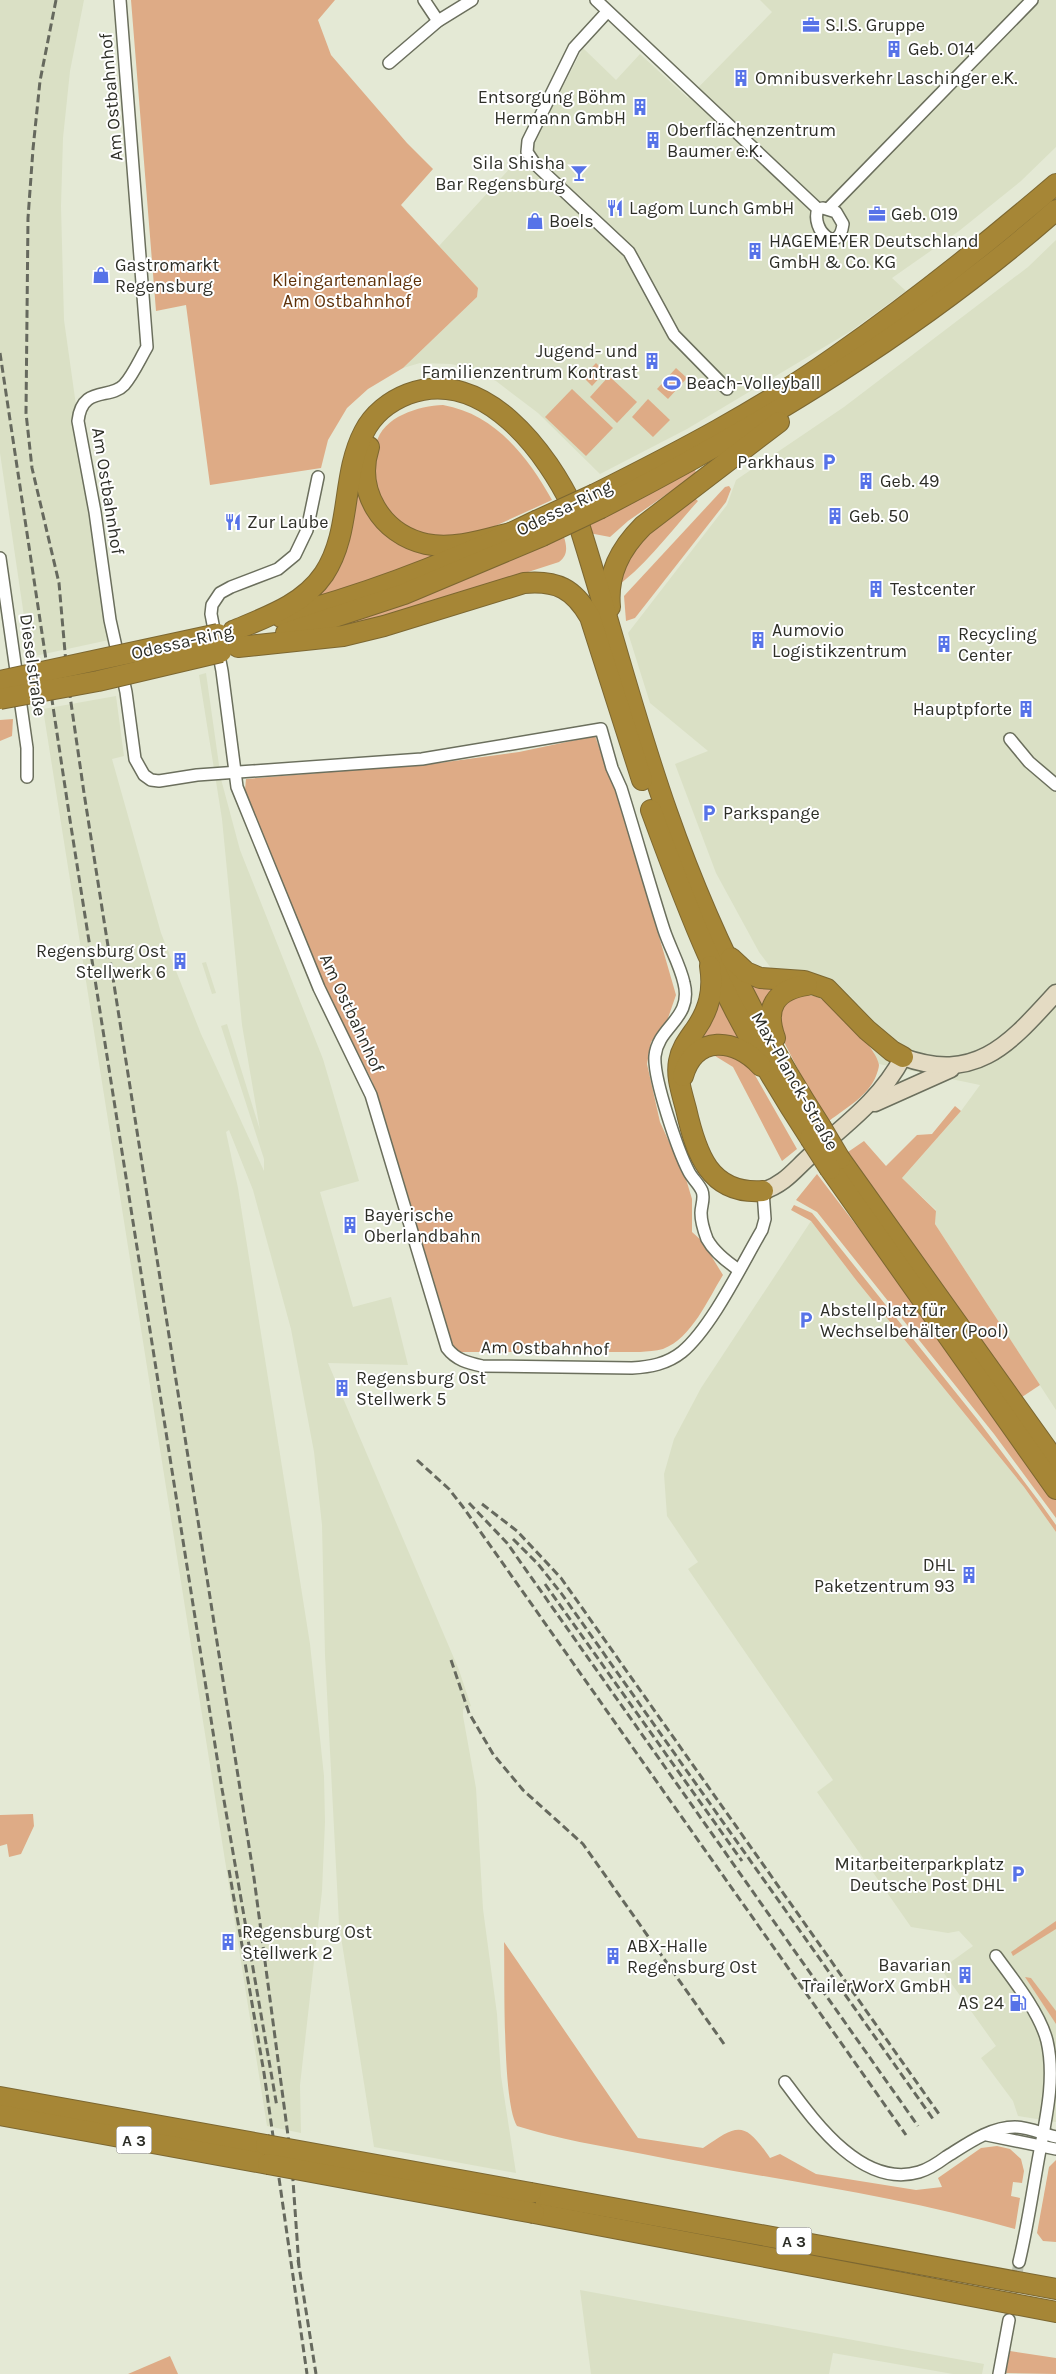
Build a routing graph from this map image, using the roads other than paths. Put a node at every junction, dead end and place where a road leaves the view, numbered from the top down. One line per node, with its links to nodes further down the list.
1 (120, 0): 24 (street, Am Ostbahnhof)
2 (424, 0): 7 (street)
3 (472, 0): 7 (street)
4 (596, 0): 6 (street)
5 (1032, 0): 6 (street)
6 (607, 12): 12 (street)
7 (438, 21): 8 (street)
8 (389, 63)
9 (1056, 184): 14 (highway, Odessa-Ring)
10 (1056, 210): 11 (highway, Odessa-Ring)
11 (846, 368): 14 (highway, Odessa-Ring); 19 (highway)
12 (727, 389)
13 (318, 477): 24 (street, Am Ostbahnhof)
14 (598, 501): 15 (highway, Odessa-Ring, bridge)
15 (539, 529): 16 (highway, Odessa-Ring); 18 (highway, Odessa-Ring)
16 (514, 532): 18 (highway, Odessa-Ring); 22 (highway)
17 (0, 558): 25 (street, Dieselstraße)
18 (228, 641): 19 (highway); 20 (highway, Odessa-Ring, bridge); 21 (highway, Odessa-Ring, bridge); 22 (highway)
19 (619, 656): 27 (highway, Max-Planck-Straße)
20 (0, 681)
21 (0, 699)
22 (626, 730): 27 (highway, Max-Planck-Straße)
23 (1010, 739): 26 (street)
24 (235, 773): 37 (street, Am Ostbahnhof); 37 (street, Am Ostbahnhof)
25 (27, 776)
26 (1056, 785)
27 (716, 954): 28 (highway); 32 (highway, Max-Planck-Straße); 33 (highway)
28 (815, 984): 30 (highway); 32 (highway)
29 (1056, 993): 31 (street)
30 (903, 1057): 31 (street); 34 (street)
31 (960, 1065): 34 (street)
32 (778, 1072): 33 (highway); 35 (highway, Max-Planck-Straße, bridge)
33 (680, 1088): 36 (highway)
34 (869, 1106): 36 (street)
35 (835, 1164): 38 (highway, Max-Planck-Straße); 39 (highway, Max-Planck-Straße)
36 (763, 1191): 37 (street, Am Ostbahnhof)
37 (739, 1270)
38 (1056, 1462)
39 (1056, 1489)
40 (996, 1956): 45 (street)
41 (785, 2082): 45 (street)
42 (0, 2097): 47 (highway, A 3)
43 (0, 2115): 47 (highway, A 3)
44 (1056, 2137): 45 (street)
45 (1042, 2139): 46 (street); 48 (street)
46 (1056, 2149)
47 (267, 2155): 49 (highway, A 3, bridge); 50 (highway, A 3, bridge)
48 (1020, 2262)
49 (1056, 2289)
50 (1056, 2312)
51 (1009, 2320): 52 (street)
52 (1000, 2374)

